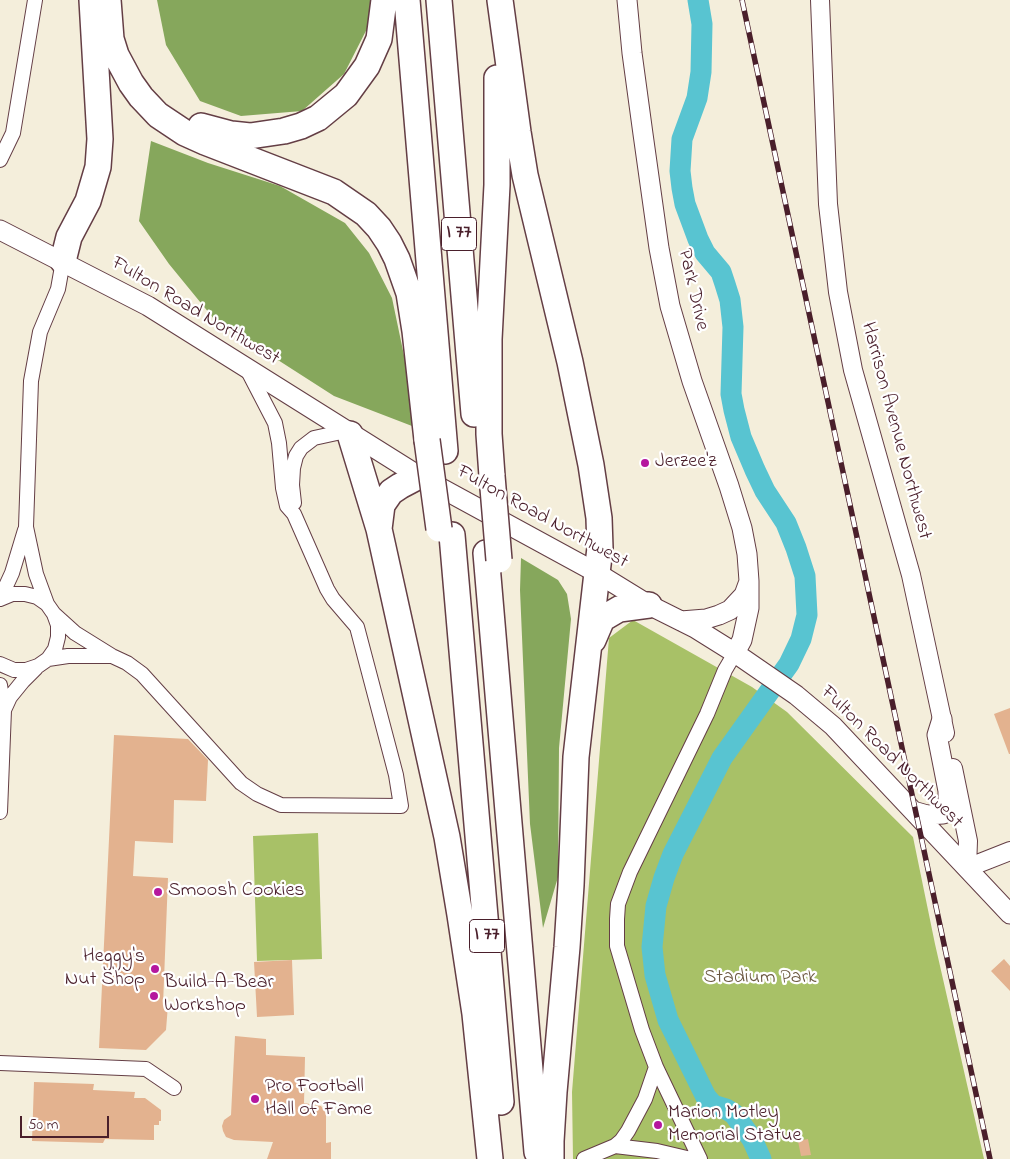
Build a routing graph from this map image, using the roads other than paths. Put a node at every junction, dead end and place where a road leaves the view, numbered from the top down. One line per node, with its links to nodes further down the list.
1 (35, 0): 12 (street)
2 (92, 0): 14 (highway)
3 (108, 0): 17 (highway)
4 (123, 0): 5 (highway)
5 (384, 0)
6 (407, 0): 17 (highway, I 77)
7 (439, 0): 20 (highway, I 77)
8 (496, 0): 20 (highway)
9 (500, 0): 25 (highway)
10 (628, 0): 26 (main road, Park Drive)
11 (820, 0): 38 (street, Harrison Avenue Northwest)
12 (0, 160)
13 (0, 230): 14 (main road, Fulton Road Northwest)
14 (63, 261): 15 (main road, Fulton Road Northwest); 23 (street)
15 (246, 368): 16 (main road, Fulton Road Northwest); 18 (street)
16 (348, 432): 19 (street); 21 (main road, Fulton Road Northwest); 24 (highway)
17 (436, 446): 50 (highway, I 77)
18 (280, 455): 19 (street); 22 (street)
19 (296, 456): 22 (street)
20 (486, 472): 48 (highway, I 77)
21 (419, 476): 24 (highway); 25 (main road, Fulton Road Northwest)
22 (294, 514): 32 (street)
23 (26, 527): 27 (street); 29 (street)
24 (379, 529): 49 (highway)
25 (598, 573): 28 (main road, Fulton Road Northwest); 31 (highway)
26 (750, 581): 30 (main road); 33 (main road, Park Drive)
27 (0, 599): 29 (street)
28 (650, 605): 30 (main road, Fulton Road Northwest); 31 (highway)
29 (51, 609): 32 (street); 34 (street)
30 (681, 621): 33 (main road, Fulton Road Northwest)
31 (590, 647): 48 (highway)
32 (112, 656): 34 (street)
33 (741, 657): 39 (main road, Fulton Road Northwest); 45 (street)
34 (43, 662): 35 (street); 37 (street)
35 (0, 664)
36 (0, 685): 37 (street)
37 (4, 710): 40 (street)
38 (942, 719): 39 (main road); 42 (street, Harrison Avenue Northwest)
39 (913, 811): 42 (main road, Fulton Road Northwest)
40 (0, 812)
41 (1010, 851): 42 (street)
42 (967, 868): 43 (main road, Fulton Road Northwest)
43 (1010, 914)
44 (0, 1063): 46 (street)
45 (656, 1067): 47 (street); 53 (street)
46 (174, 1088)
47 (615, 1146): 51 (street); 52 (street)
48 (544, 1152)
49 (490, 1159)
50 (506, 1159)
51 (584, 1159)
52 (690, 1159)
53 (700, 1159)

